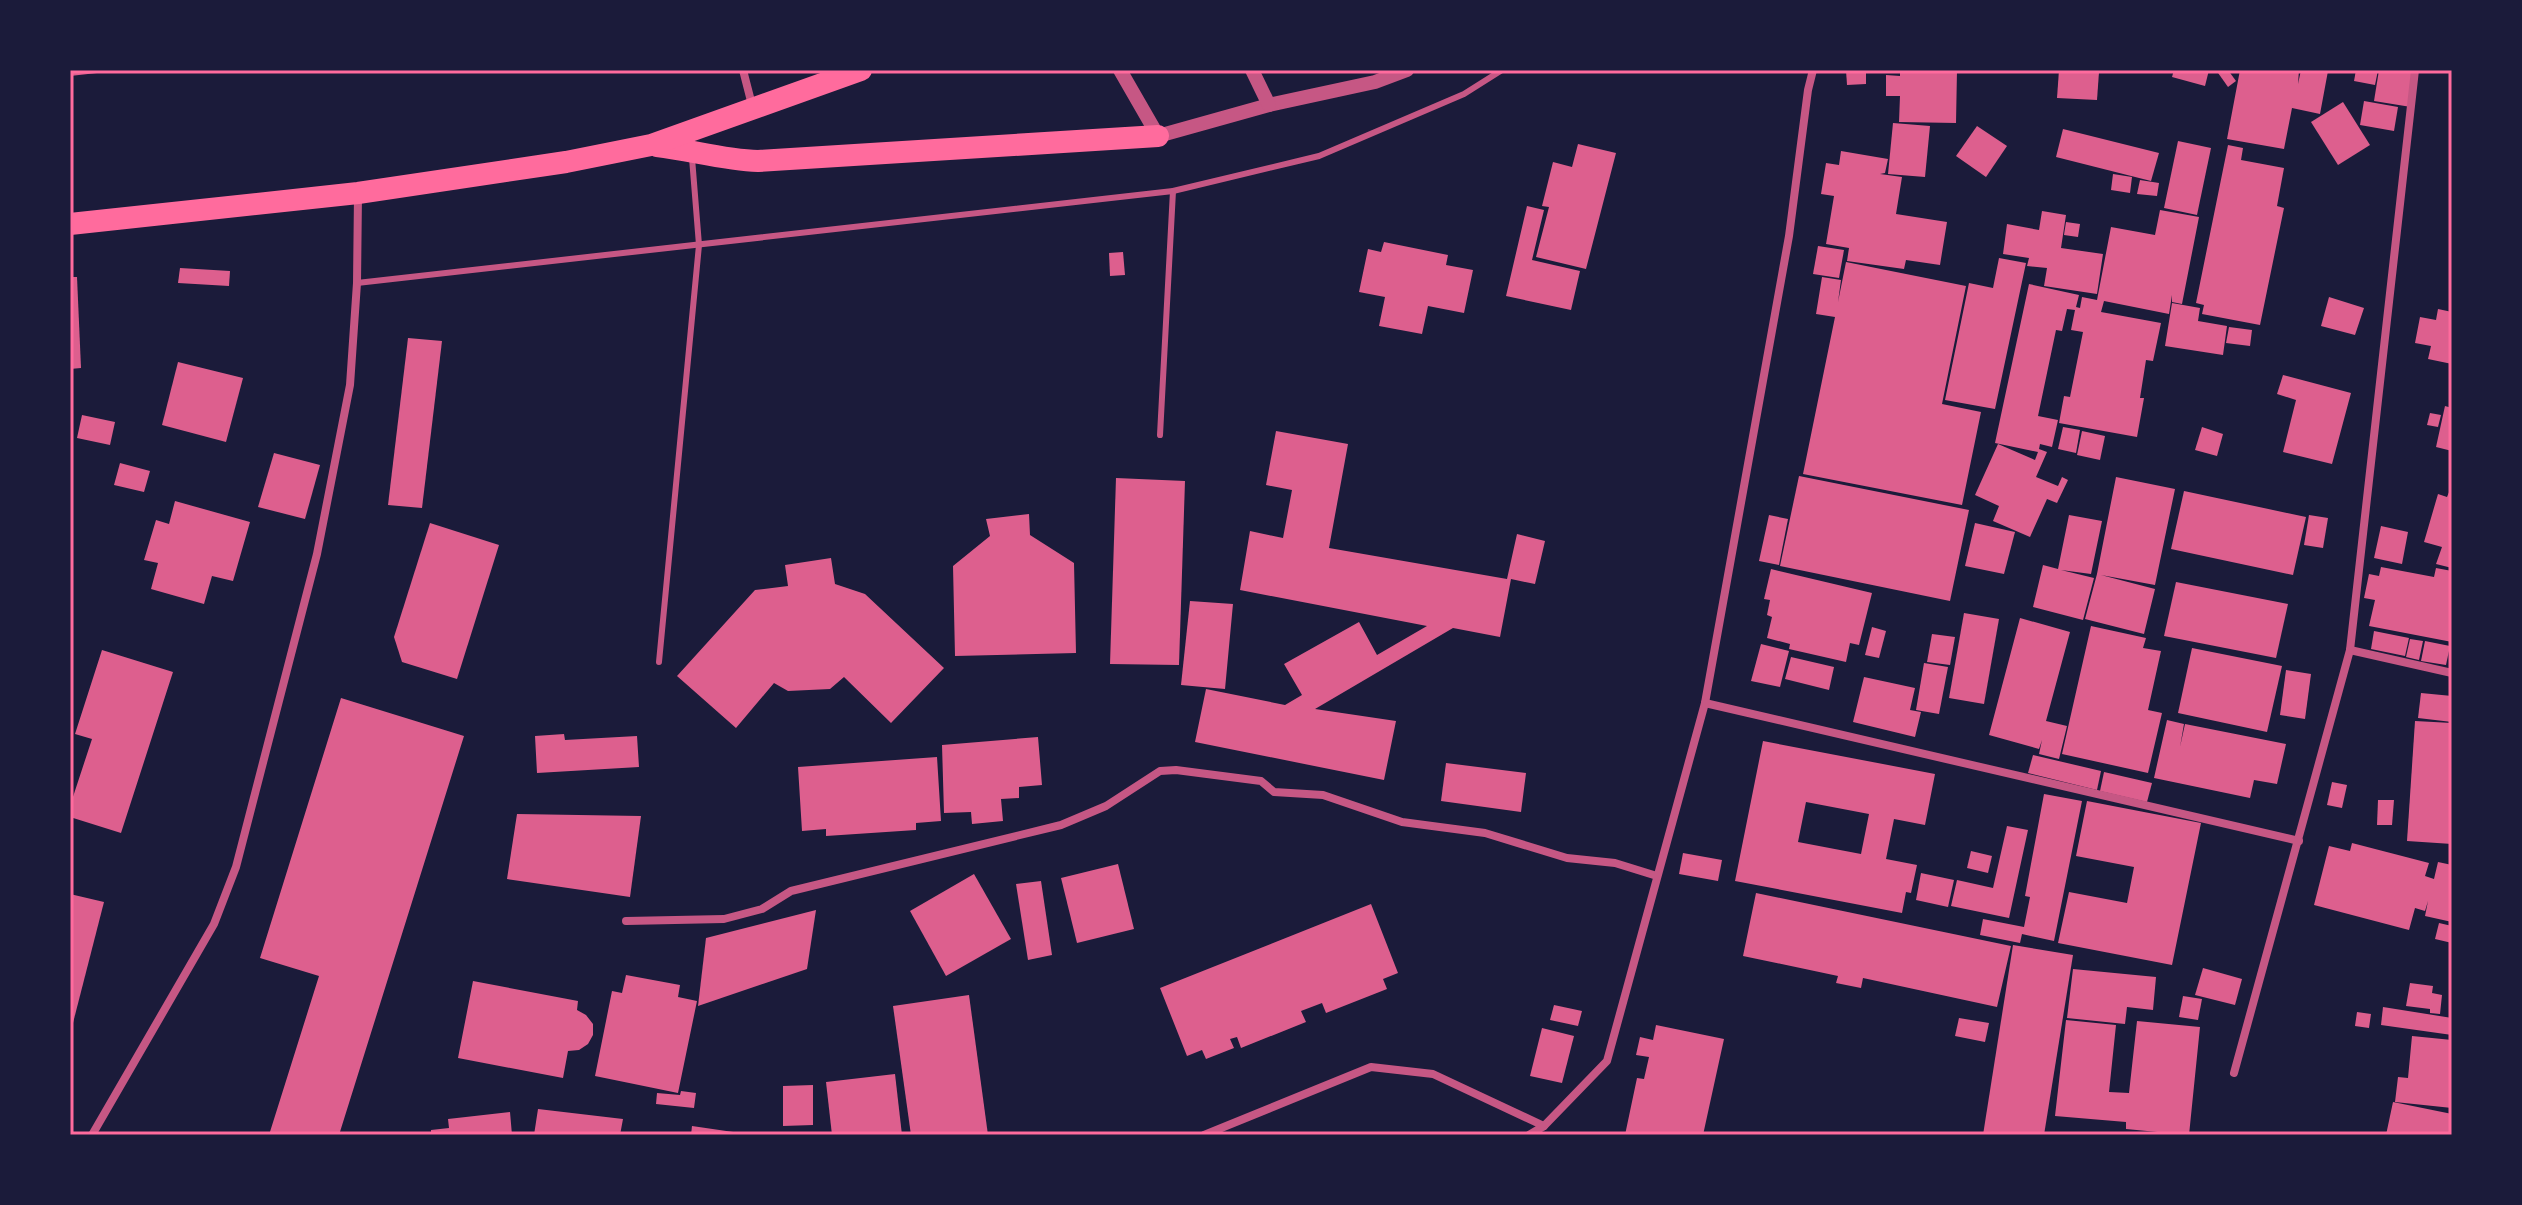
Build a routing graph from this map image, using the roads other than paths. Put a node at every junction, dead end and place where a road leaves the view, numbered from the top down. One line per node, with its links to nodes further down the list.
1 (743, 70): 10 (street)
2 (861, 70): 10 (highway)
3 (1120, 70): 11 (street)
4 (1252, 70): 9 (street)
5 (1407, 70): 9 (street)
6 (1502, 70): 14 (lane)
7 (1813, 70): 23 (street)
8 (2415, 70): 20 (street)
9 (1269, 105): 11 (street)
10 (753, 110): 12 (highway)
11 (1158, 136): 13 (highway)
12 (651, 145): 13 (highway); 15 (highway)
13 (691, 150): 17 (lane)
14 (1173, 191): 17 (lane); 19 (lane)
15 (358, 193): 16 (highway); 18 (street)
16 (70, 224)
17 (699, 245): 18 (lane); 21 (lane)
18 (357, 283): 29 (street)
19 (1160, 435)
20 (2350, 650): 22 (street); 24 (street)
21 (659, 662)
22 (2452, 673)
23 (1705, 703): 24 (street); 25 (street)
24 (2299, 841): 27 (street)
25 (1657, 876): 26 (street); 28 (street)
26 (626, 921)
27 (2234, 1073)
28 (1544, 1126): 30 (street); 31 (street)
29 (92, 1135)
30 (1204, 1135)
31 (1529, 1135)

